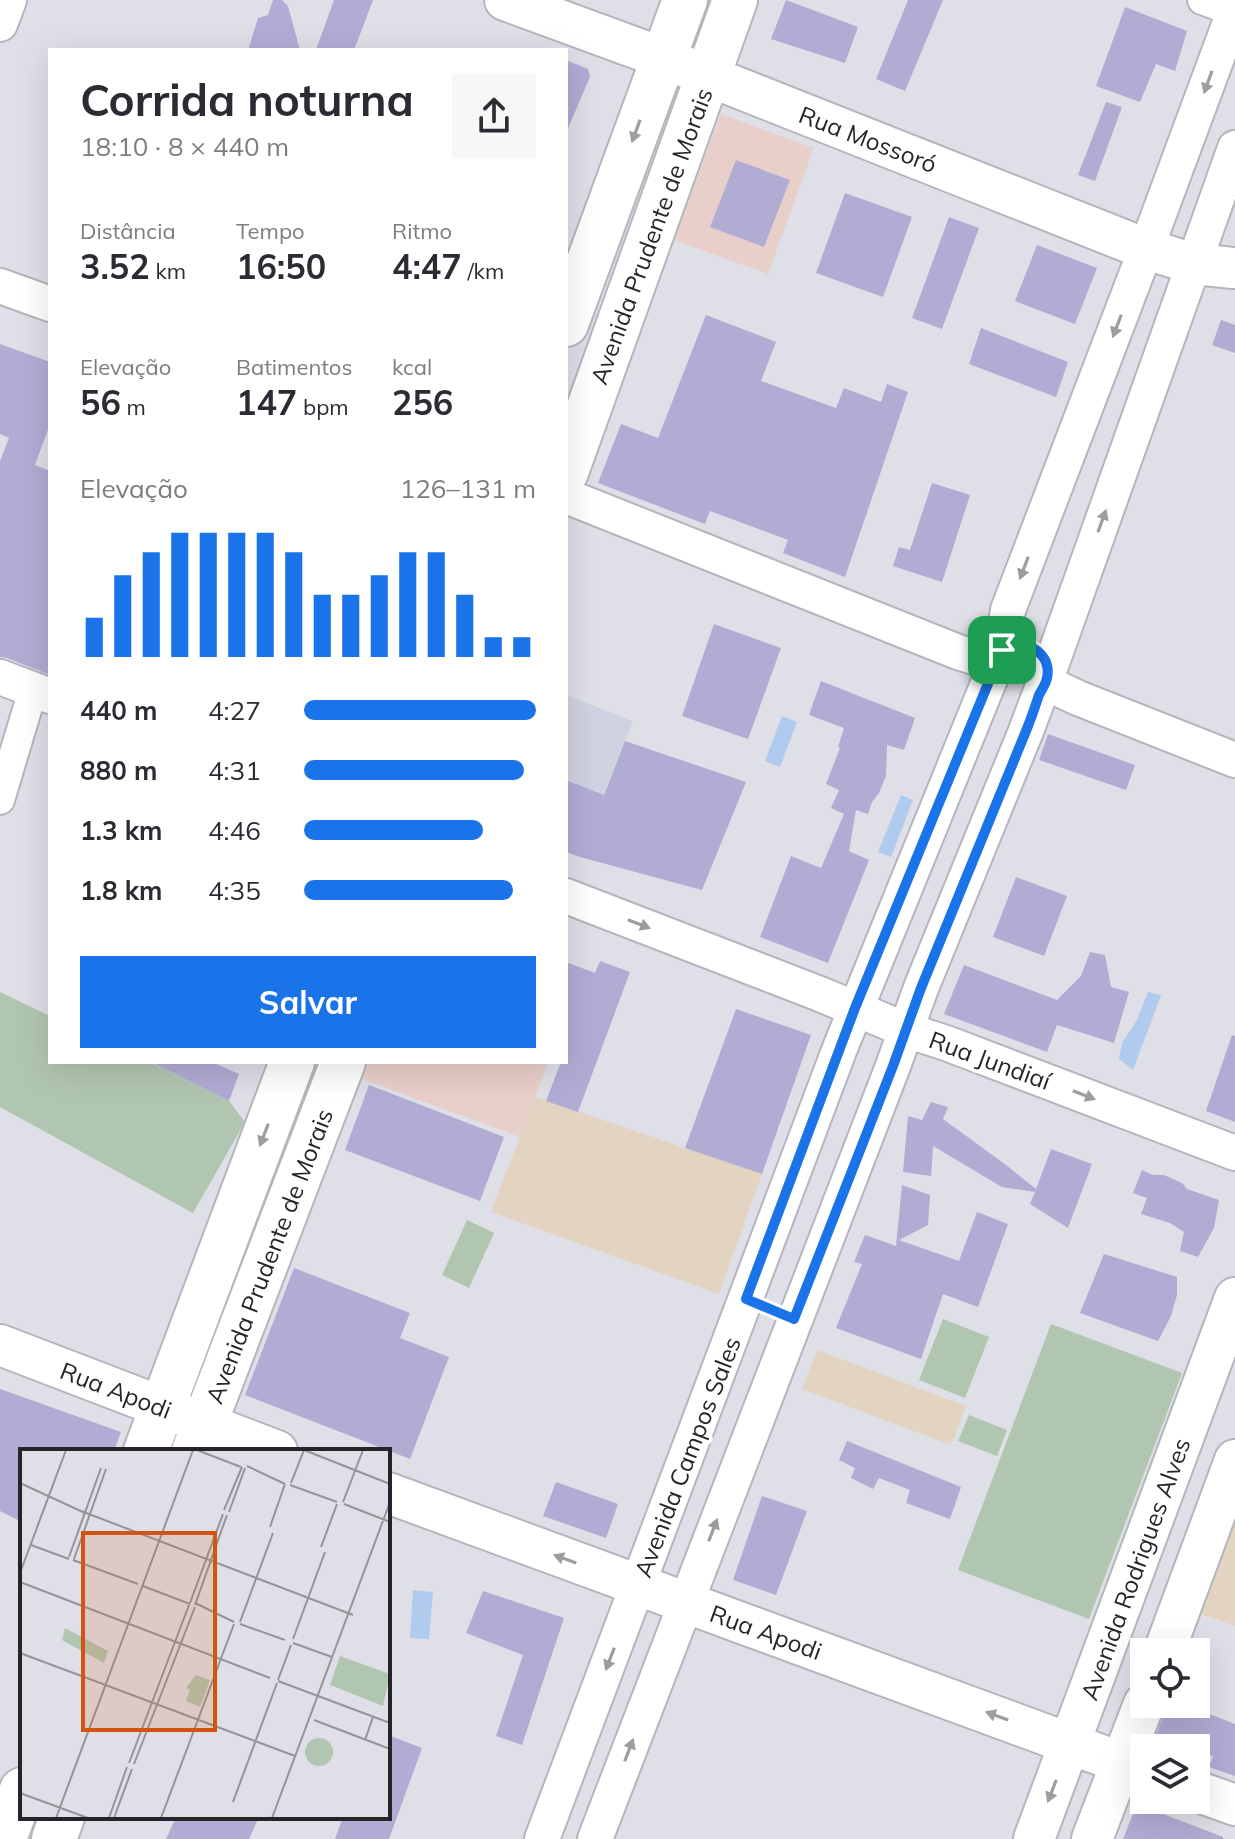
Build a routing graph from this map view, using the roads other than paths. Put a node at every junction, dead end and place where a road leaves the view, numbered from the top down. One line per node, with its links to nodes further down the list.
1 (9, 0): 7 (street)
2 (505, 0): 8 (main road, Rua Mossoró)
3 (573, 0): 8 (main road, Rua Mossoró)
4 (735, 0): 9 (main road, Avenida Prudente de Morais)
5 (1202, 0): 6 (street)
6 (1235, 11): 11 (street, Avenida Campos Sales, one-way to 11)
7 (0, 24)
8 (673, 31): 9 (main road, Rua Mossoró); 14 (main road, Avenida Prudente de Morais, one-way to 14)
9 (712, 65): 11 (main road, Rua Mossoró); 16 (main road, Avenida Prudente de Morais)
10 (1235, 148): 12 (street, Avenida Campos Sales)
11 (1150, 238): 12 (main road, Rua Mossoró); 21 (street, Avenida Campos Sales, one-way to 21)
12 (1197, 254): 13 (main road, Rua Mossoró); 23 (street, Avenida Campos Sales, one-way to 12)
13 (1234, 268)
14 (584, 275): 16 (main road); 18 (main road, Avenida Prudente de Morais)
15 (0, 286): 17 (street)
16 (630, 295): 19 (main road, Avenida Prudente de Morais)
17 (48, 303)
18 (568, 319)
19 (568, 466)
20 (568, 497): 21 (street)
21 (996, 662): 23 (street); 23 (street); 28 (street, Avenida Campos Sales)
22 (0, 677): 24 (street)
23 (1045, 682): 25 (street); 29 (street, Avenida Campos Sales)
24 (42, 693): 26 (street)
25 (1235, 760)
26 (0, 800)
27 (568, 897): 28 (street, Rua Jundiaí, one-way to 28)
28 (855, 1008): 29 (street, Rua Jundiaí); 34 (street, Avenida Campos Sales)
29 (906, 1030): 32 (street, Rua Jundiaí, one-way to 32); 35 (street, Avenida Campos Sales)
30 (291, 1064): 38 (main road, Avenida Prudente de Morais, one-way to 38)
31 (342, 1064): 39 (main road, Avenida Prudente de Morais)
32 (1235, 1153)
33 (1235, 1298): 37 (main road, Avenida Rodrigues Alves)
34 (746, 1299): 35 (street); 46 (street, Avenida Campos Sales)
35 (794, 1319): 47 (street, Avenida Campos Sales, one-way to 35)
36 (0, 1345): 38 (main road, Rua Apodi)
37 (1221, 1379): 44 (main road, Avenida Rodrigues Alves)
38 (162, 1408): 39 (main road, Rua Apodi); 40 (main road, Avenida Prudente de Morais)
39 (199, 1438): 41 (main road, Rua Apodi)
40 (147, 1449)
41 (265, 1449)
42 (1235, 1460): 45 (main road)
43 (390, 1494): 46 (main road, Rua Apodi, one-way to 43)
44 (1146, 1537): 45 (main road); 49 (main road, Avenida Rodrigues Alves)
45 (1198, 1560): 48 (main road)
46 (638, 1586): 47 (main road, Rua Apodi); 56 (street, Avenida Campos Sales, one-way to 56)
47 (685, 1603): 49 (main road, Rua Apodi, one-way to 47); 57 (street, Avenida Campos Sales, one-way to 47)
48 (1169, 1638)
49 (1070, 1742): 50 (main road, Rua Apodi); 58 (main road, Avenida Rodrigues Alves, one-way to 58)
50 (1130, 1766)
51 (1130, 1772): 59 (main road)
52 (1210, 1796): 53 (main road)
53 (1235, 1805)
54 (61, 1819): 55 (main road)
55 (54, 1839)
56 (542, 1839)
57 (595, 1839)
58 (1034, 1839)
59 (1092, 1839)

